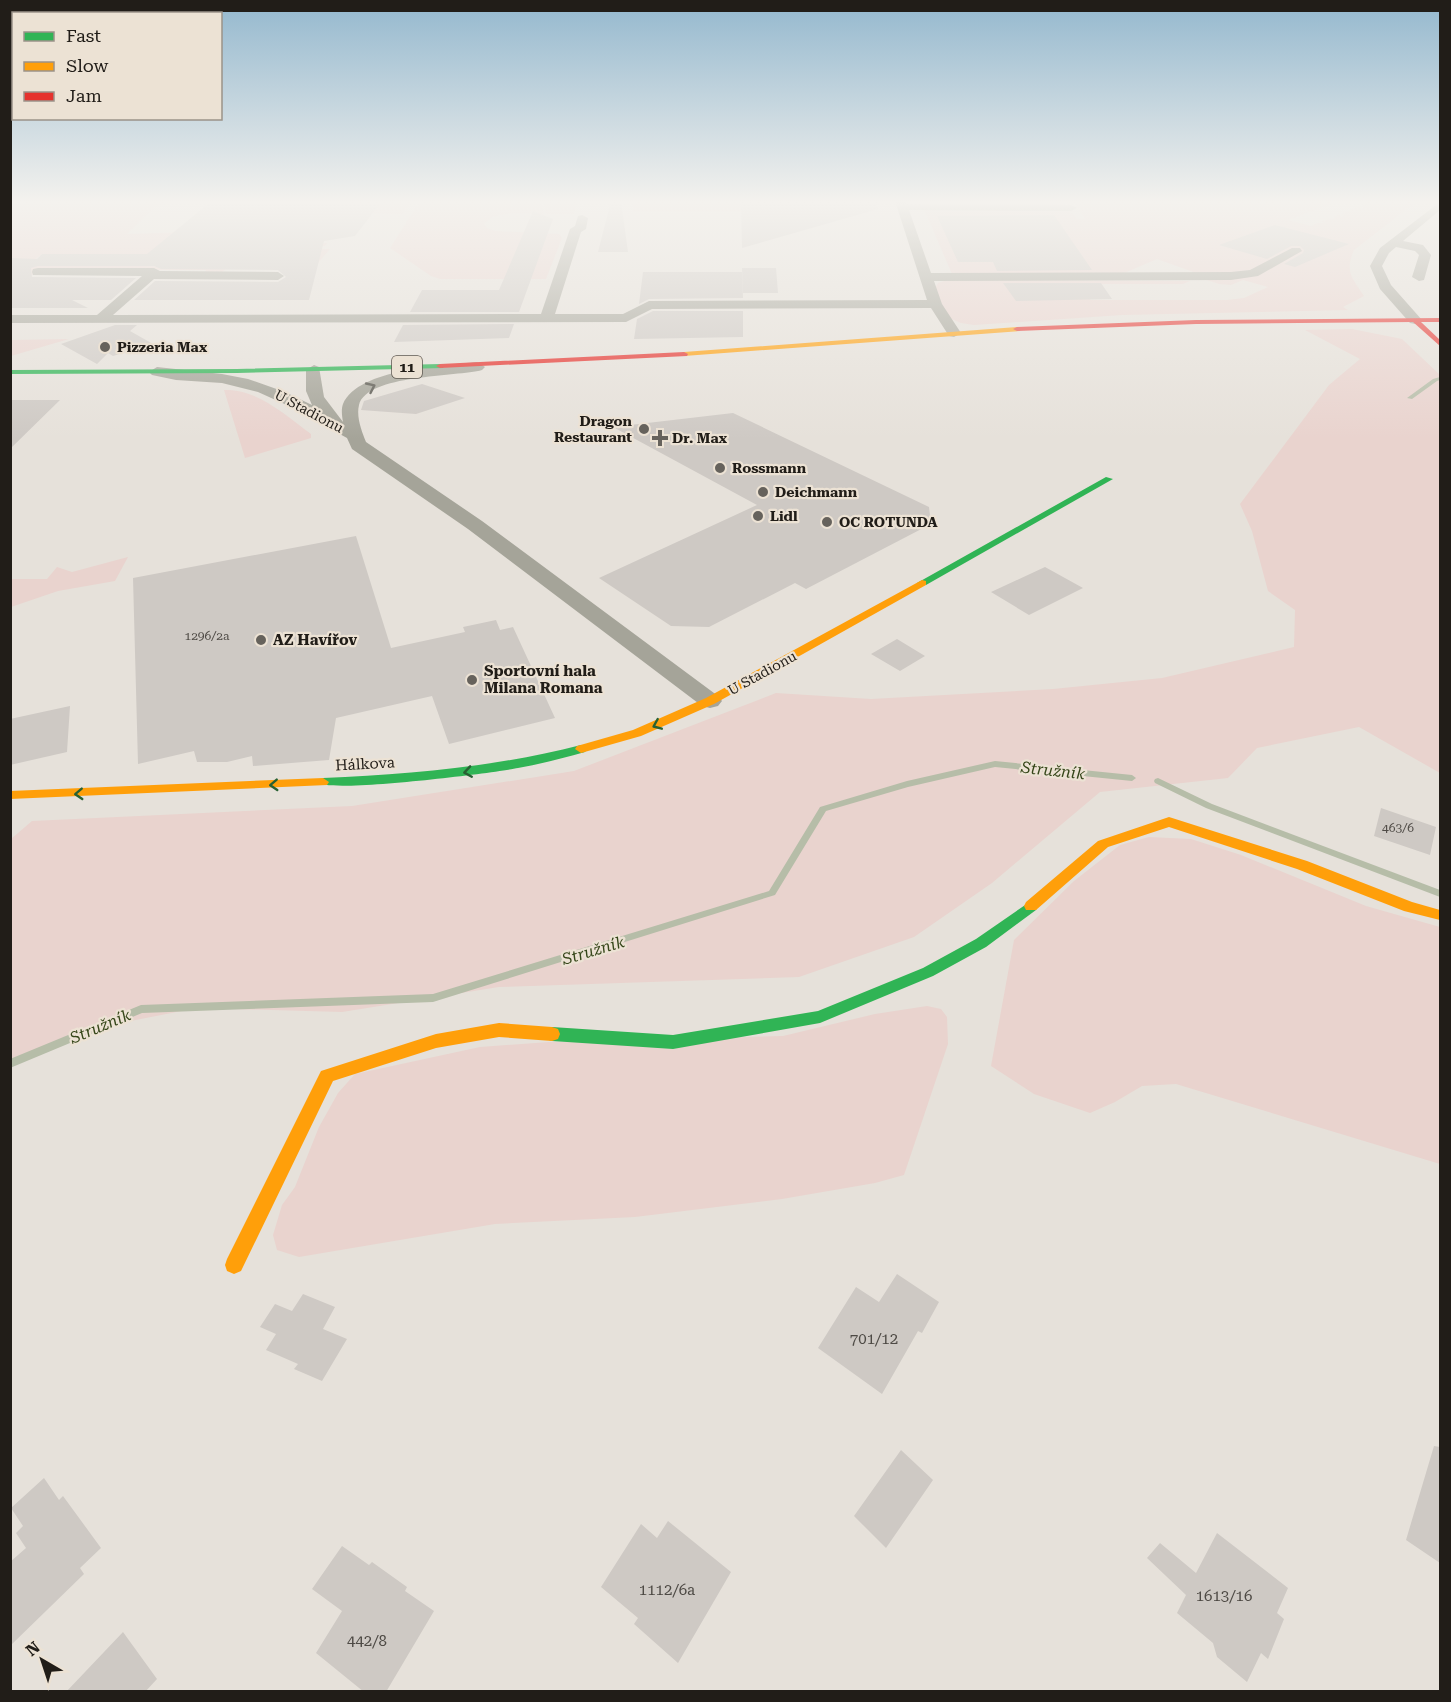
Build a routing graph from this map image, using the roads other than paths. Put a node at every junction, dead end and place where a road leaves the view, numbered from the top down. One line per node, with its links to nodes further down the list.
1 (144, 280): 7 (street)
2 (559, 280): 8 (street)
3 (928, 280): 5 (street)
4 (1382, 280): 9 (street)
5 (935, 304): 8 (street); 11 (street)
6 (10, 319): 7 (street)
7 (100, 319): 8 (street)
8 (546, 319)
9 (1415, 320): 10 (street, 11); 11 (street, 11); 12 (street)
10 (1440, 320)
11 (954, 333): 13 (street, 11)
12 (1440, 344)
13 (501, 364): 14 (street, 11); 17 (street, U Stadionu, one-way to 13)
14 (314, 370): 16 (street, 11); 17 (street, U Stadionu)
15 (10, 372): 16 (street, 11)
16 (157, 372): 17 (street, U Stadionu)
17 (354, 435): 19 (street, U Stadionu)
18 (1109, 478): 19 (street, U Stadionu)
19 (710, 701): 20 (street, Hálkova, one-way to 20)
20 (10, 795)
21 (1440, 915): 22 (street)
22 (234, 1265)

